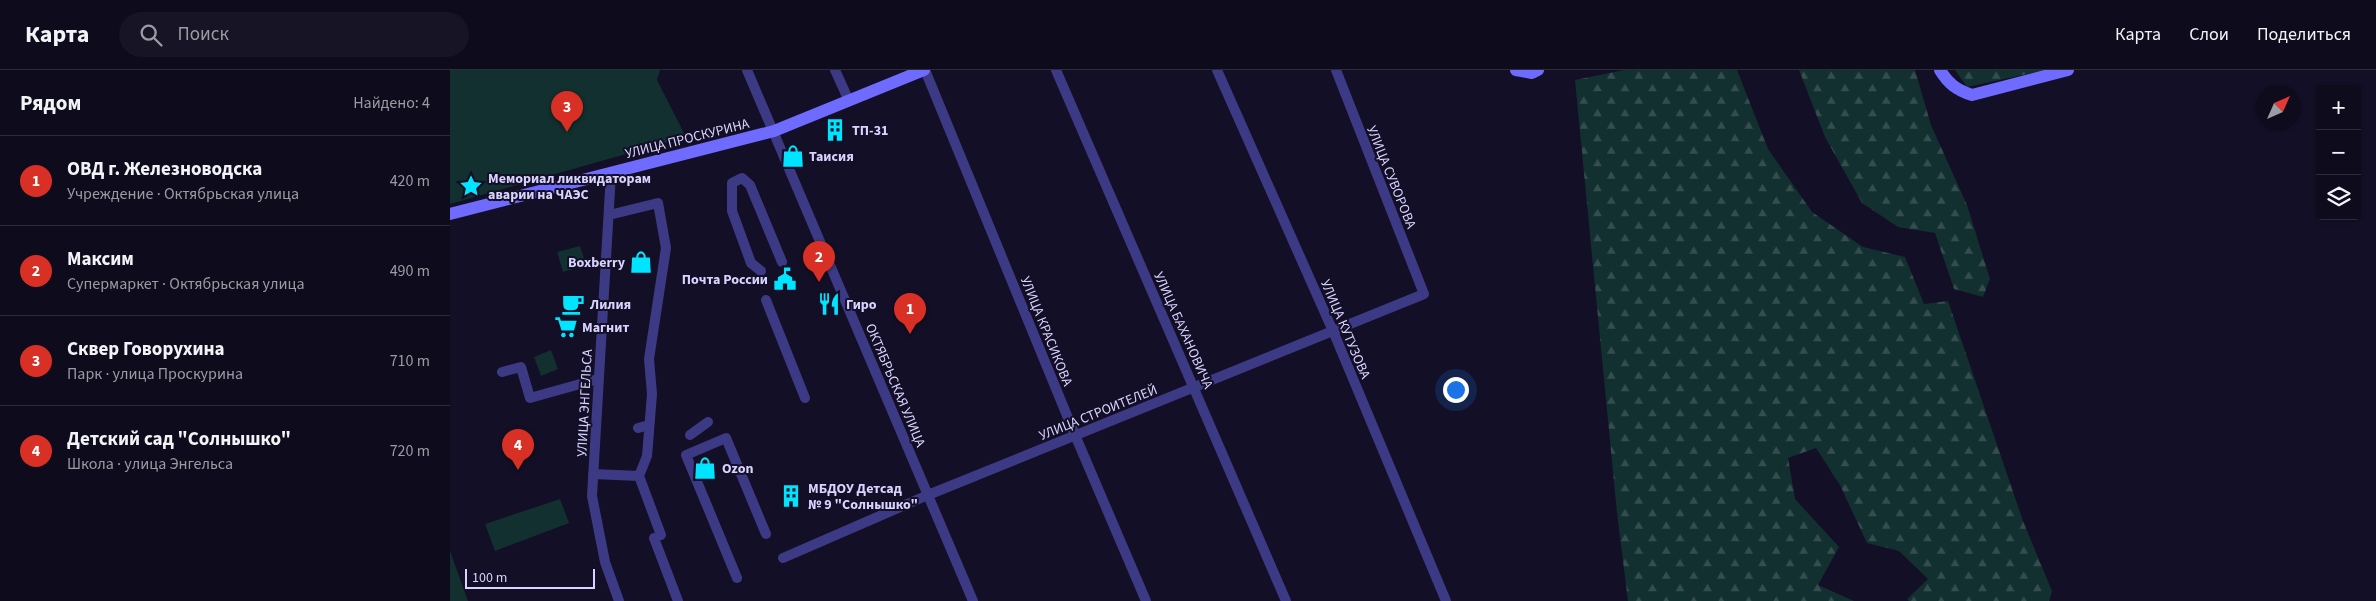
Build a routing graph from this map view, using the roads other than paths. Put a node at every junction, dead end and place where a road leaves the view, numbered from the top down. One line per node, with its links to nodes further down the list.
1 (747, 70): 12 (street, ОКТЯБРЬСКАЯ УЛИЦА)
2 (835, 70): 11 (street)
3 (925, 70): 11 (street, УЛИЦА ПРОСКУРИНА); 30 (street, УЛИЦА КРАСИКОВА)
4 (1056, 70): 23 (street, УЛИЦА БАХАНОВИЧА)
5 (1217, 70): 20 (street, УЛИЦА КУТУЗОВА)
6 (1336, 70): 18 (street, УЛИЦА СУВОРОВА)
7 (1516, 70): 8 (street)
8 (1538, 70)
9 (1940, 70): 10 (street)
10 (2068, 70)
11 (849, 101): 12 (street, УЛИЦА ПРОСКУРИНА)
12 (774, 131): 13 (street, УЛИЦА ПРОСКУРИНА); 34 (street, ОКТЯБРЬСКАЯ УЛИЦА)
13 (611, 173): 14 (street, УЛИЦА ПРОСКУРИНА); 15 (street, УЛИЦА ЭНГЕЛЬСА)
14 (450, 214)
15 (609, 215): 22 (street, УЛИЦА ЭНГЕЛЬСА); 25 (street)
16 (782, 262): 17 (street)
17 (761, 271)
18 (1424, 294): 20 (street, УЛИЦА СТРОИТЕЛЕЙ)
19 (769, 302): 24 (street)
20 (1333, 331): 23 (street, УЛИЦА СТРОИТЕЛЕЙ); 43 (street, УЛИЦА КУТУЗОВА)
21 (502, 372): 22 (street)
22 (598, 379): 32 (street, УЛИЦА ЭНГЕЛЬСА)
23 (1194, 388): 30 (street, УЛИЦА СТРОИТЕЛЕЙ); 42 (street, УЛИЦА БАХАНОВИЧА)
24 (806, 394)
25 (651, 403): 26 (street); 28 (street)
26 (640, 408)
27 (708, 422): 31 (street)
28 (650, 425): 29 (street); 33 (street)
29 (638, 428)
30 (1075, 434): 34 (street, УЛИЦА СТРОИТЕЛЕЙ); 41 (street, УЛИЦА КРАСИКОВА)
31 (690, 435)
32 (593, 474): 33 (street); 38 (street, УЛИЦА ЭНГЕЛЬСА)
33 (638, 476): 39 (street)
34 (928, 495): 36 (street, УЛИЦА СТРОИТЕЛЕЙ); 40 (street, ОКТЯБРЬСКАЯ УЛИЦА)
35 (766, 534): 37 (street)
36 (782, 558)
37 (737, 578)
38 (619, 601)
39 (678, 601)
40 (973, 601)
41 (1146, 601)
42 (1286, 601)
43 (1446, 601)

